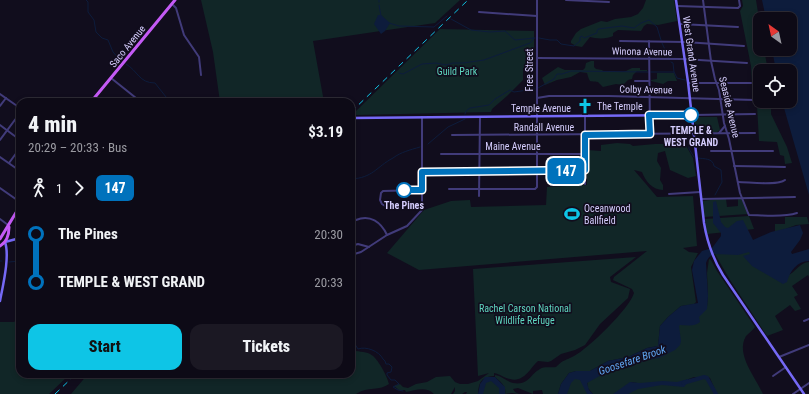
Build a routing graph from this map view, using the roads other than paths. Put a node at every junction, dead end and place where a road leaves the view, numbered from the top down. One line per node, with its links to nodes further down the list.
1 (174, 0): 8 (main road, Saco Avenue)
2 (537, 0): 12 (street, Free Street)
3 (566, 0): 7 (street)
4 (676, 0): 9 (street, West Grand Avenue)
5 (703, 0): 10 (street, Seaside Avenue)
6 (739, 0): 10 (street)
7 (609, 2)
8 (172, 4): 26 (street); 27 (main road, Saco Avenue)
9 (677, 6): 10 (street); 13 (street, West Grand Avenue)
10 (704, 6): 14 (street, Seaside Avenue)
11 (479, 12): 12 (street)
12 (537, 16): 21 (street, Free Street)
13 (680, 24): 14 (street); 18 (street, West Grand Avenue)
14 (707, 26): 15 (street); 19 (street, Seaside Avenue)
15 (738, 27)
16 (620, 41): 17 (street)
17 (649, 41): 18 (street); 22 (street)
18 (683, 42): 19 (street); 23 (street, West Grand Avenue)
19 (709, 43): 20 (street); 24 (street, Seaside Avenue)
20 (744, 46)
21 (537, 58): 22 (street, Winona Avenue); 38 (street, Free Street)
22 (649, 60): 23 (street, Winona Avenue); 29 (street)
23 (686, 60): 24 (street, Winona Avenue); 30 (street, West Grand Avenue)
24 (712, 61): 25 (street, Winona Avenue); 32 (street, Seaside Avenue)
25 (747, 63)
26 (201, 75)
27 (111, 78): 36 (main road, Saco Avenue); 37 (street)
28 (635, 81): 29 (street)
29 (649, 81): 34 (street)
30 (688, 83): 32 (street); 39 (street, West Grand Avenue)
31 (751, 83): 32 (street)
32 (716, 84): 40 (street, Seaside Avenue)
33 (0, 94): 35 (street)
34 (649, 97): 38 (street, Colby Avenue); 39 (street, Colby Avenue); 46 (street)
35 (6, 98): 42 (street); 43 (street)
36 (94, 98)
37 (135, 98)
38 (537, 98): 49 (street, Free Street)
39 (690, 98): 40 (street, Colby Avenue); 47 (street, West Grand Avenue)
40 (721, 99): 41 (street, Colby Avenue); 44 (street, Seaside Avenue)
41 (753, 100)
42 (16, 105)
43 (0, 106)
44 (723, 114): 45 (street, Temple Avenue); 47 (street, Temple Avenue); 55 (street, Seaside Avenue)
45 (755, 114)
46 (649, 115): 47 (street, Temple Avenue); 50 (street, Temple Avenue); 58 (street)
47 (691, 115): 59 (street, West Grand Avenue)
48 (480, 116): 49 (street, Temple Avenue); 51 (street, Temple Avenue); 63 (street)
49 (537, 116): 50 (street, Temple Avenue); 64 (street, Free Street)
50 (585, 116): 65 (street)
51 (422, 117): 52 (street, Temple Avenue); 84 (street)
52 (356, 118)
53 (16, 119): 56 (street)
54 (0, 125): 56 (street)
55 (725, 126): 60 (street); 61 (street, Seaside Avenue)
56 (7, 131): 66 (street); 67 (street)
57 (755, 133): 61 (street, Randall Avenue)
58 (650, 134): 59 (street, Randall Avenue); 65 (street, Randall Avenue)
59 (693, 134): 60 (street, Randall Avenue); 92 (street, West Grand Avenue)
60 (718, 134): 61 (street, Randall Avenue)
61 (727, 134): 68 (street, Seaside Avenue)
62 (452, 135): 63 (street, Randall Avenue)
63 (480, 135): 64 (street, Randall Avenue); 72 (street)
64 (537, 135): 65 (street, Randall Avenue); 74 (street, Free Street)
65 (585, 135): 75 (street)
66 (16, 137)
67 (0, 140)
68 (731, 150): 69 (street); 70 (street); 78 (street, Seaside Avenue)
69 (711, 151)
70 (773, 151)
71 (16, 153): 77 (street)
72 (480, 153): 73 (street, Maine Avenue); 74 (street, Maine Avenue); 82 (street)
73 (441, 154)
74 (538, 154): 75 (street, Maine Avenue); 83 (street, Free Street)
75 (586, 154): 81 (street)
76 (0, 157): 77 (street)
77 (9, 163): 80 (street)
78 (734, 166): 79 (street); 86 (street, Seaside Avenue)
79 (785, 167)
80 (16, 168)
81 (585, 170): 83 (street); 87 (street)
82 (480, 171): 83 (street); 84 (street); 90 (street)
83 (537, 171): 90 (street, Free Street)
84 (422, 172): 91 (street)
85 (785, 180): 86 (street)
86 (738, 182): 95 (street, Seaside Avenue)
87 (586, 184)
88 (0, 188): 97 (street)
89 (449, 189): 90 (street)
90 (479, 189): 94 (street)
91 (422, 190): 99 (street); 99 (street)
92 (700, 192): 93 (street); 98 (street, West Grand Avenue)
93 (669, 194)
94 (479, 196)
95 (742, 198): 96 (street); 98 (street); 101 (street, Seaside Avenue)
96 (795, 198)
97 (16, 199)
98 (701, 199): 119 (street, West Grand Avenue)
99 (422, 205): 105 (street)
100 (16, 213): 104 (main road)
101 (797, 214)
102 (0, 220): 104 (street)
103 (356, 220): 105 (street)
104 (9, 225): 106 (main road); 107 (main road)
105 (387, 235): 112 (street)
106 (1, 237): 107 (street); 109 (main road)
107 (7, 237): 108 (street); 109 (main road)
108 (15, 239): 109 (street)
109 (5, 242): 111 (main road); 114 (street)
110 (355, 245): 112 (street)
111 (0, 246)
112 (369, 247): 113 (street)
113 (355, 254)
114 (1, 288): 115 (street)
115 (0, 301)
116 (809, 319): 117 (street)
117 (804, 321)
118 (809, 345): 119 (street)
119 (779, 357): 120 (street)
120 (786, 367): 121 (street); 123 (street)
121 (773, 376)
122 (809, 384): 123 (street)
123 (800, 389): 124 (street); 125 (street)
124 (793, 394)
125 (804, 394)

